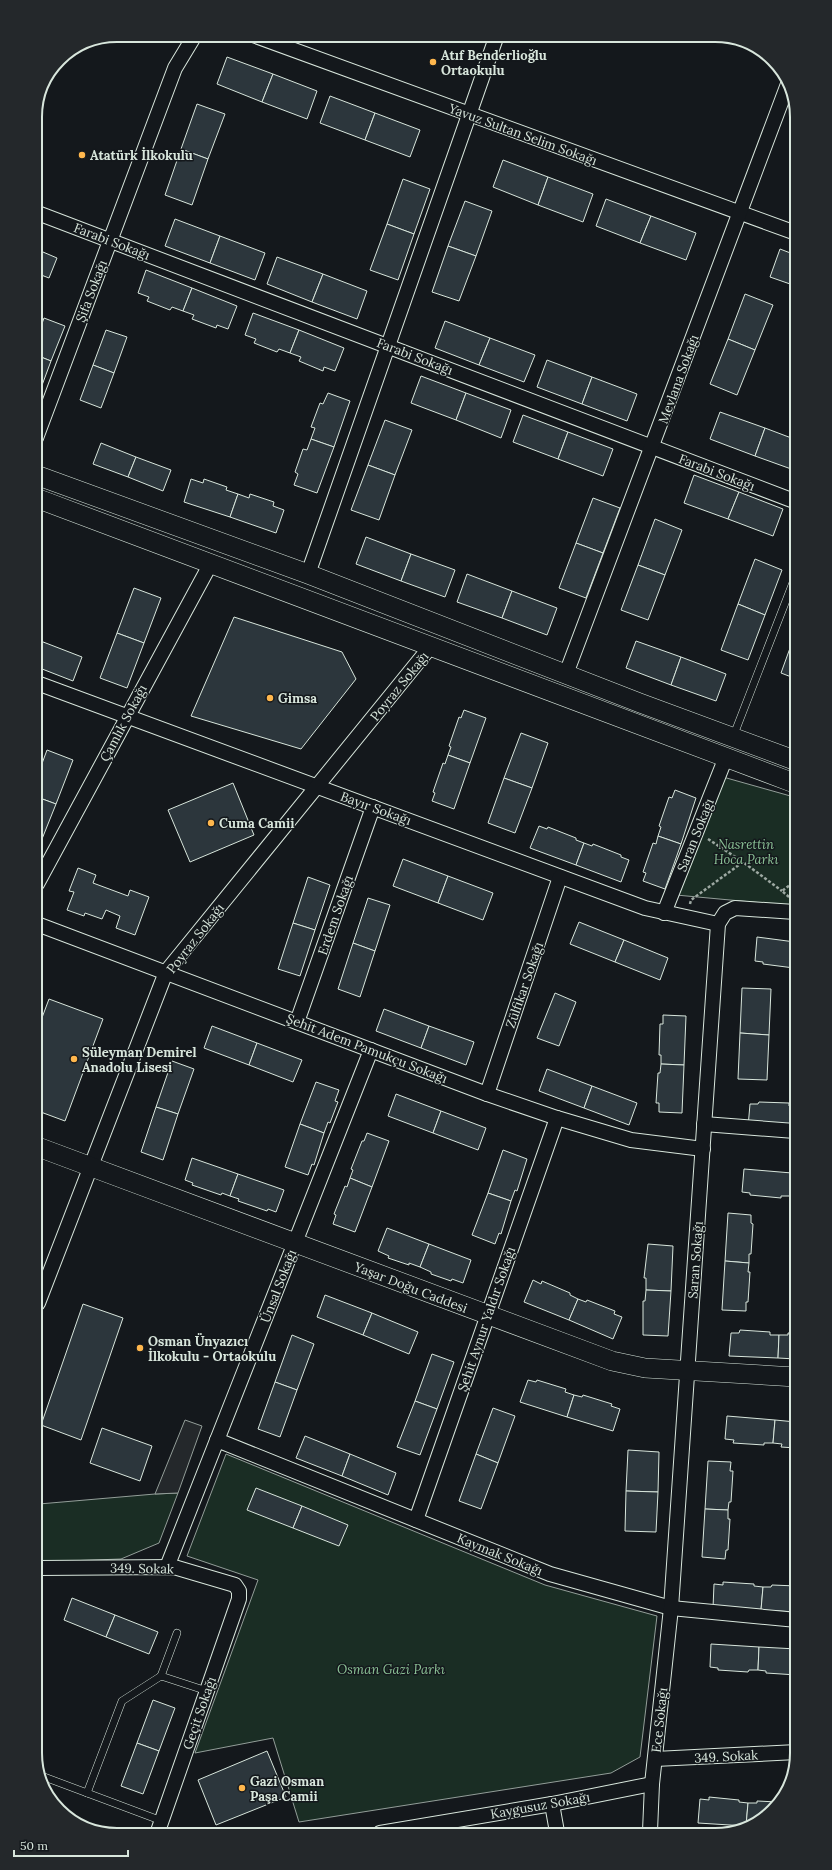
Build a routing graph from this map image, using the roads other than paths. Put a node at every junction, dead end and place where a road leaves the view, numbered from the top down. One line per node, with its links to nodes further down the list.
1 (191, 42): 9 (street, Şifa Sokağı)
2 (272, 42): 5 (street, Yavuz Sultan Selim Sokağı)
3 (495, 42): 5 (street)
4 (785, 91): 6 (street, Mevlana Sokağı)
5 (469, 114): 6 (street, Yavuz Sultan Selim Sokağı); 10 (street)
6 (740, 213): 8 (street, Yavuz Sultan Selim Sokağı); 12 (street, Mevlana Sokağı)
7 (42, 215): 9 (street, Farabi Sokağı)
8 (790, 231)
9 (110, 240): 10 (street, Farabi Sokağı); 11 (street, Şifa Sokağı)
10 (388, 346): 12 (street, Farabi Sokağı); 17 (street)
11 (42, 422)
12 (652, 447): 14 (street, Farabi Sokağı); 20 (street, Mevlana Sokağı)
13 (42, 477): 17 (main road)
14 (790, 499)
15 (42, 500): 16 (main road)
16 (211, 563): 19 (main road); 22 (street, Çamlık Sokağı)
17 (308, 574): 20 (main road)
18 (790, 590): 23 (lane)
19 (432, 646): 24 (main road); 27 (street, Poyraz Sokağı)
20 (566, 674): 23 (main road)
21 (42, 685): 22 (street, Bayır Sokağı)
22 (126, 716): 27 (street, Bayır Sokağı); 29 (street, Çamlık Sokağı)
23 (733, 737): 25 (main road)
24 (726, 757): 26 (main road); 32 (street, Saran Sokağı)
25 (790, 758)
26 (790, 781)
27 (316, 786): 28 (street, Bayır Sokağı); 35 (street, Poyraz Sokağı)
28 (373, 807): 30 (street, Bayır Sokağı); 36 (street, Erdem Sokağı)
29 (42, 875)
30 (560, 877): 32 (street, Bayır Sokağı); 38 (street, Zülfikar Sokağı)
31 (790, 912): 33 (street)
32 (664, 913): 33 (street, Bayır Sokağı)
33 (721, 918): 40 (street, Saran Sokağı)
34 (42, 926): 35 (street, Şehit Adem Pamukçu Sokağı)
35 (166, 972): 36 (street, Şehit Adem Pamukçu Sokağı); 44 (street, Poyraz Sokağı)
36 (297, 1022): 37 (street, Şehit Adem Pamukçu Sokağı)
37 (371, 1050): 38 (street, Şehit Adem Pamukçu Sokağı); 45 (street, Ünsal Sokağı)
38 (487, 1094): 39 (street, Şehit Adem Pamukçu Sokağı)
39 (557, 1118): 43 (street, Şehit Adem Pamukçu Sokağı); 47 (street, Şehit Aynur Yaldır Sokağı)
40 (704, 1124): 41 (street); 43 (street, Saran Sokağı)
41 (790, 1131)
42 (42, 1149): 44 (main road, Yaşar Doğu Caddesi)
43 (702, 1150): 48 (street, Saran Sokağı)
44 (91, 1167): 45 (main road, Yaşar Doğu Caddesi); 46 (street, Poyraz Sokağı)
45 (295, 1243): 47 (main road, Yaşar Doğu Caddesi); 50 (street, Ünsal Sokağı)
46 (42, 1293)
47 (487, 1315): 48 (main road, Yaşar Doğu Caddesi); 51 (street, Şehit Aynur Yaldır Sokağı)
48 (688, 1371): 49 (main road, Yaşar Doğu Caddesi); 55 (street, Saran Sokağı)
49 (790, 1377)
50 (217, 1440): 51 (street, Kaymak Sokağı); 52 (street, Ünsal Sokağı)
51 (416, 1520): 55 (street, Kaymak Sokağı)
52 (167, 1567): 53 (street, 349. Sokak); 54 (street, 349. Sokak)
53 (42, 1568)
54 (239, 1591): 59 (street, Geçit Sokağı)
55 (671, 1608): 56 (street, Kaymak Sokağı); 61 (street, Ece Sokağı)
56 (790, 1619)
57 (177, 1633): 58 (lane)
58 (161, 1676): 59 (lane); 64 (lane)
59 (207, 1691): 66 (street, Geçit Sokağı)
60 (790, 1752): 61 (street, 349. Sokak)
61 (655, 1759): 63 (street, Ece Sokağı)
62 (46, 1778): 64 (lane)
63 (652, 1784): 65 (street, Kaygusuz Sokağı); 70 (street, Ece Sokağı)
64 (87, 1793): 66 (lane)
65 (552, 1804): 68 (street, Kaygusuz Sokağı); 69 (street)
66 (162, 1821): 67 (street, Geçit Sokağı)
67 (159, 1828)
68 (410, 1828)
69 (557, 1828)
70 (650, 1828)

